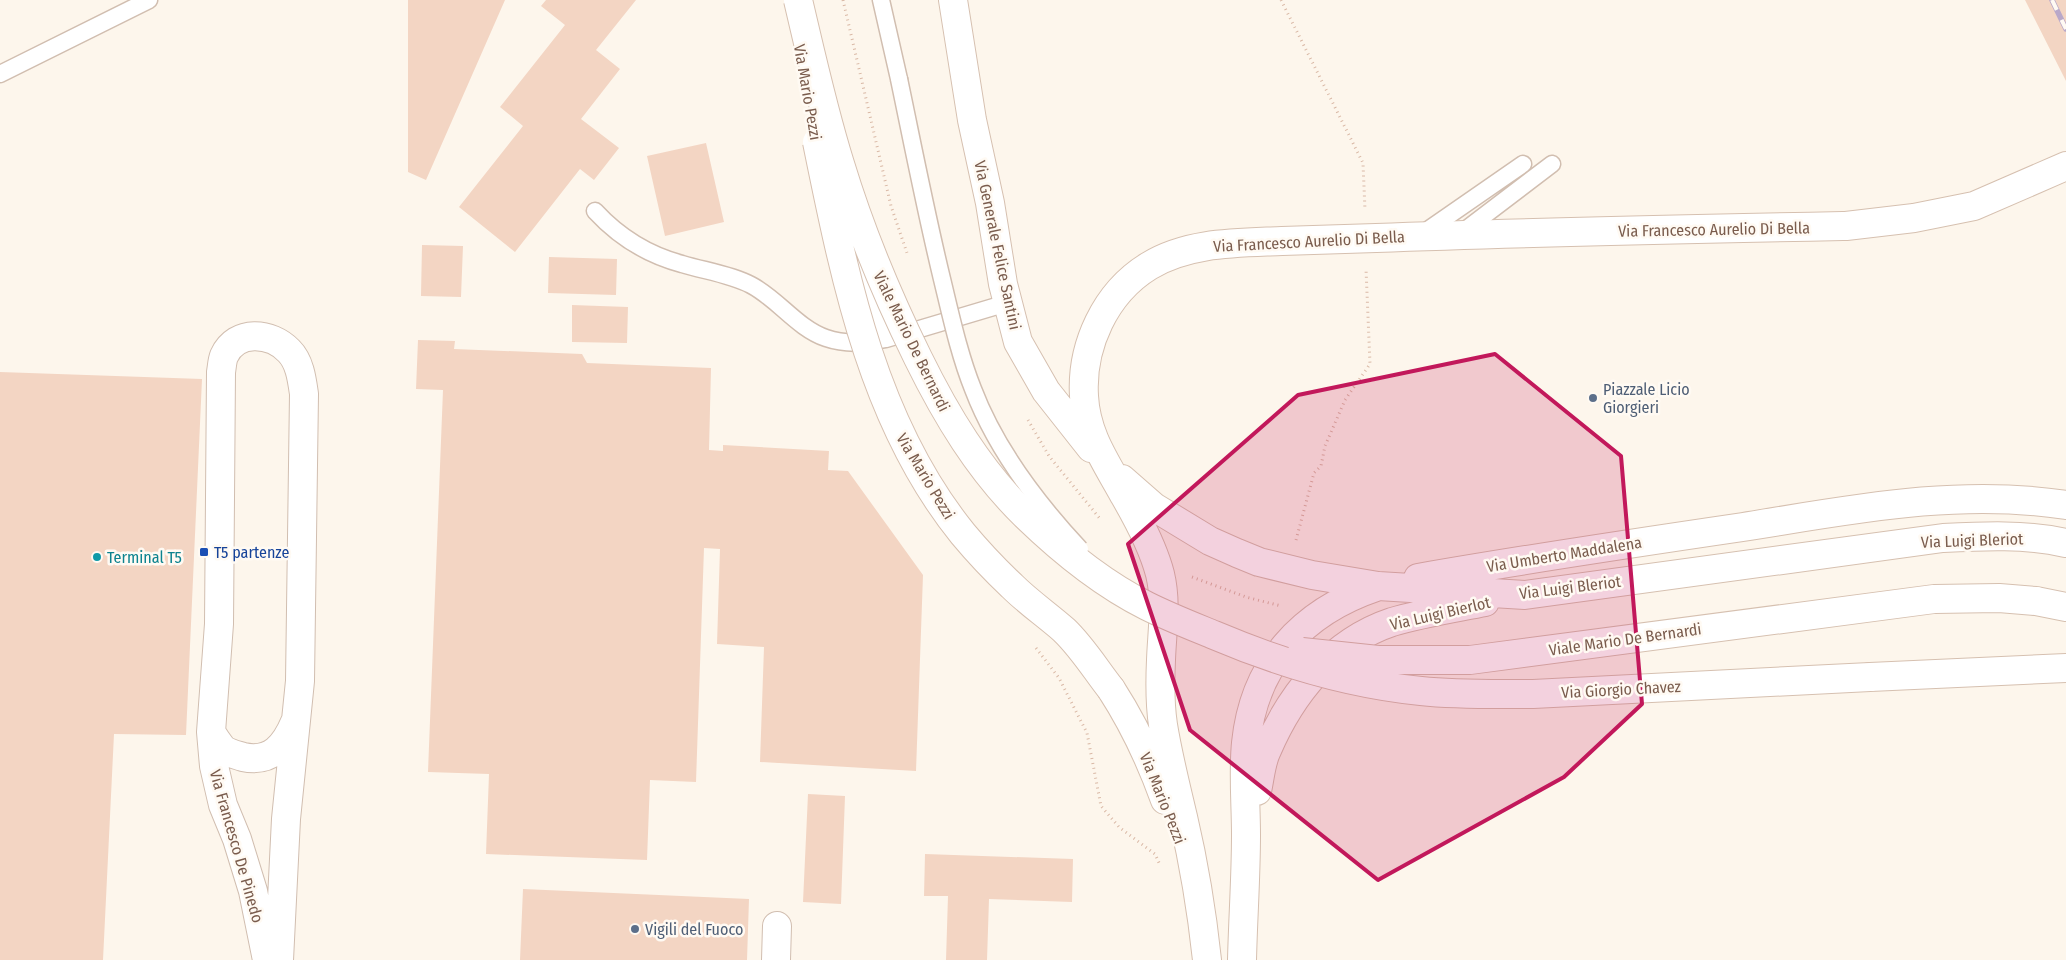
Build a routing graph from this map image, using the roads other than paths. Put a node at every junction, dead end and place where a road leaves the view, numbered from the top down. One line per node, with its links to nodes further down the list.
1 (149, 0): 7 (lane)
2 (792, 0): 16 (lane); 29 (street, Via Mario Pezzi, bridge)
3 (798, 0): 22 (street, Viale Mario De Bernardi, bridge)
4 (881, 0): 22 (lane, bridge)
5 (942, 0): 8 (lane)
6 (953, 0): 8 (street, Via Generale Felice Santini)
7 (0, 74)
8 (972, 120): 15 (street, Via Generale Felice Santini)
9 (1523, 164): 14 (lane)
10 (1552, 164): 13 (lane)
11 (2066, 166): 13 (street, Via Francesco Aurelio Di Bella)
12 (595, 211): 16 (lane)
13 (1459, 235): 14 (street, Via Francesco Aurelio Di Bella)
14 (1420, 236): 17 (street, Via Francesco Aurelio Di Bella)
15 (1007, 304): 16 (lane); 17 (street, Via Generale Felice Santini)
16 (886, 339)
17 (1105, 463): 20 (street, Via Luigi Bleriot); 29 (street, Via Francesco Aurelio Di Bella)
18 (2066, 505): 20 (street, Via Umberto Maddalena)
19 (2066, 542): 21 (street, Via Luigi Bleriot)
20 (1378, 586): 21 (street, Via Luigi Bleriot); 28 (street, Via Umberto Maddalena)
21 (1525, 595): 28 (street, Via Luigi Bierlot)
22 (1146, 606): 24 (street, Viale Mario De Bernardi, bridge)
23 (2066, 607): 24 (street, Viale Mario De Bernardi, bridge)
24 (1187, 624): 25 (street, Via Giorgio Chavez, bridge)
25 (2066, 668)
26 (298, 716): 27 (street); 27 (street, Via Francesco De Pinedo); 32 (street, Via Francesco De Pinedo)
27 (211, 732): 31 (street, Via Francesco De Pinedo)
28 (1246, 841): 35 (street)
29 (1196, 886): 34 (street)
30 (777, 926): 33 (street)
31 (267, 960)
32 (279, 960)
33 (776, 960)
34 (1207, 960)
35 (1242, 960)

